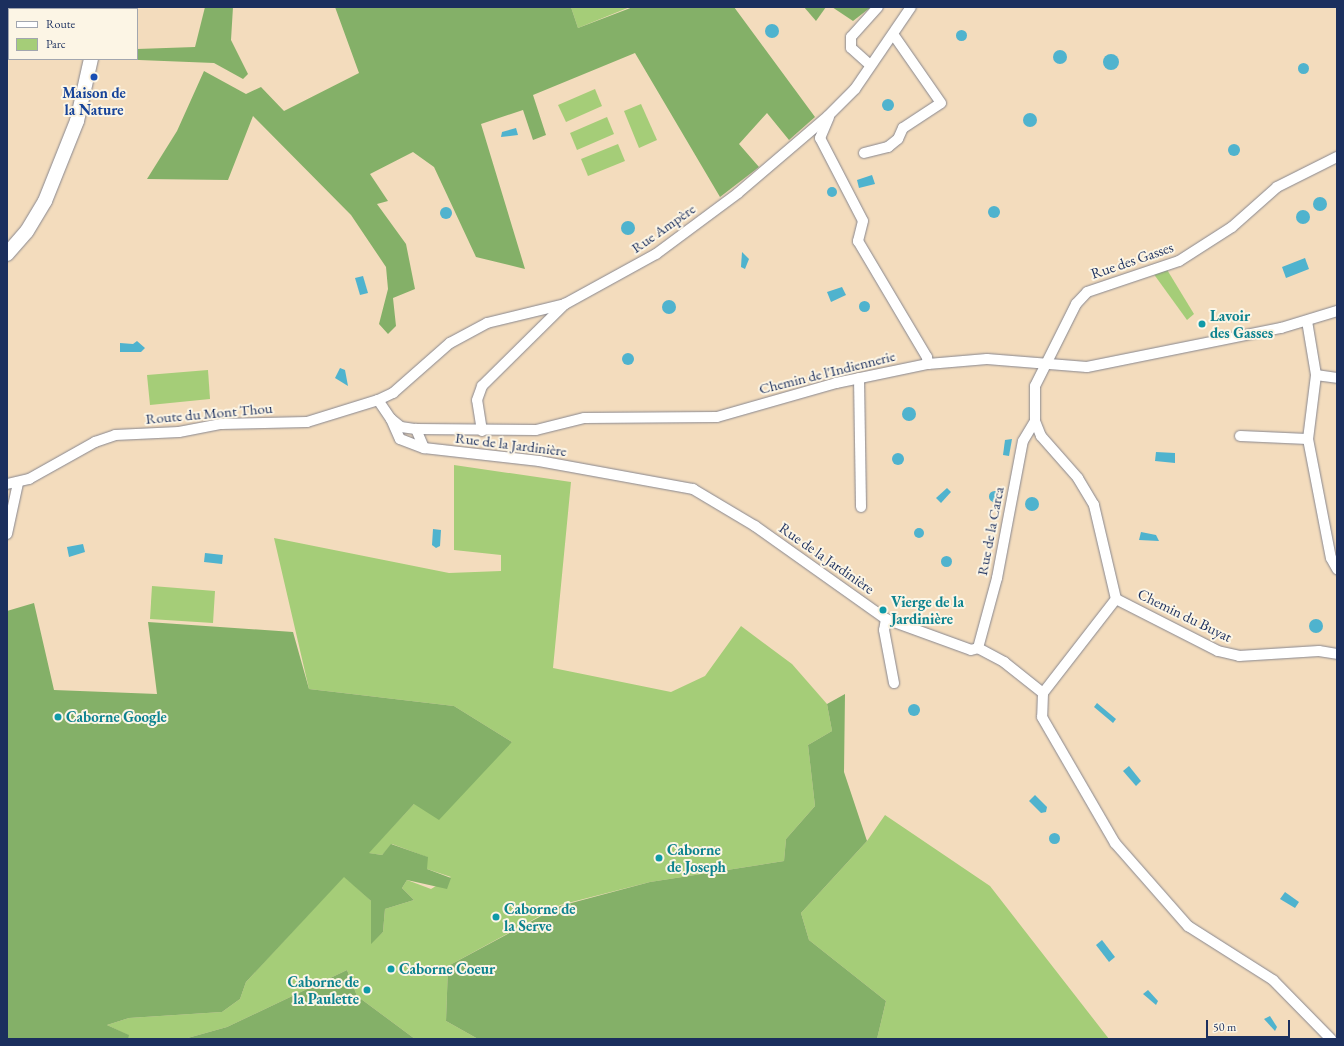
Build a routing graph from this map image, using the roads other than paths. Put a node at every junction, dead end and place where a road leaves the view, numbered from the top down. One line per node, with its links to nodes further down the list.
1 (878, 7): 5 (street)
2 (911, 7): 3 (street, Rue Ampère)
3 (893, 34): 5 (street, Rue Ampère); 7 (street)
4 (91, 60): 9 (street)
5 (869, 64): 6 (street, Rue Ampère)
6 (828, 116): 10 (street, Rue Ampère); 13 (street)
7 (864, 153)
8 (1337, 157): 14 (street, Rue des Gasses)
9 (7, 254)
10 (565, 304): 18 (street, Rue Ampère); 22 (street)
11 (1337, 311): 12 (street, Chemin de l'Indiennerie)
12 (1307, 321): 14 (street, Chemin de l'Indiennerie); 15 (street)
13 (928, 364): 14 (street, Chemin de l'Indiennerie); 16 (street, Chemin de l'Indiennerie)
14 (1044, 365): 20 (street)
15 (1316, 375): 17 (street); 24 (street)
16 (859, 378): 22 (street, Chemin de l'Indiennerie); 28 (street)
17 (1337, 378)
18 (378, 400): 19 (street); 26 (street, Route du Mont Thou)
19 (392, 419): 21 (street); 25 (street, Rue de la Jardinière)
20 (1035, 421): 31 (street); 33 (street, Rue de la Carca)
21 (416, 429): 22 (street); 25 (street)
22 (482, 431)
23 (1240, 436): 24 (street)
24 (1308, 439): 30 (street)
25 (424, 448): 32 (street, Rue de la Jardinière)
26 (18, 483): 27 (street, Route du Mont Thou); 29 (street)
27 (7, 484)
28 (861, 507)
29 (7, 534)
30 (1337, 569)
31 (1116, 599): 34 (street, Chemin du Buyat); 36 (street)
32 (886, 619): 33 (street, Rue de la Jardinière); 35 (street)
33 (978, 648): 36 (street, Rue de la Jardinière)
34 (1337, 654)
35 (894, 683)
36 (1043, 694): 37 (street)
37 (1331, 1039)

